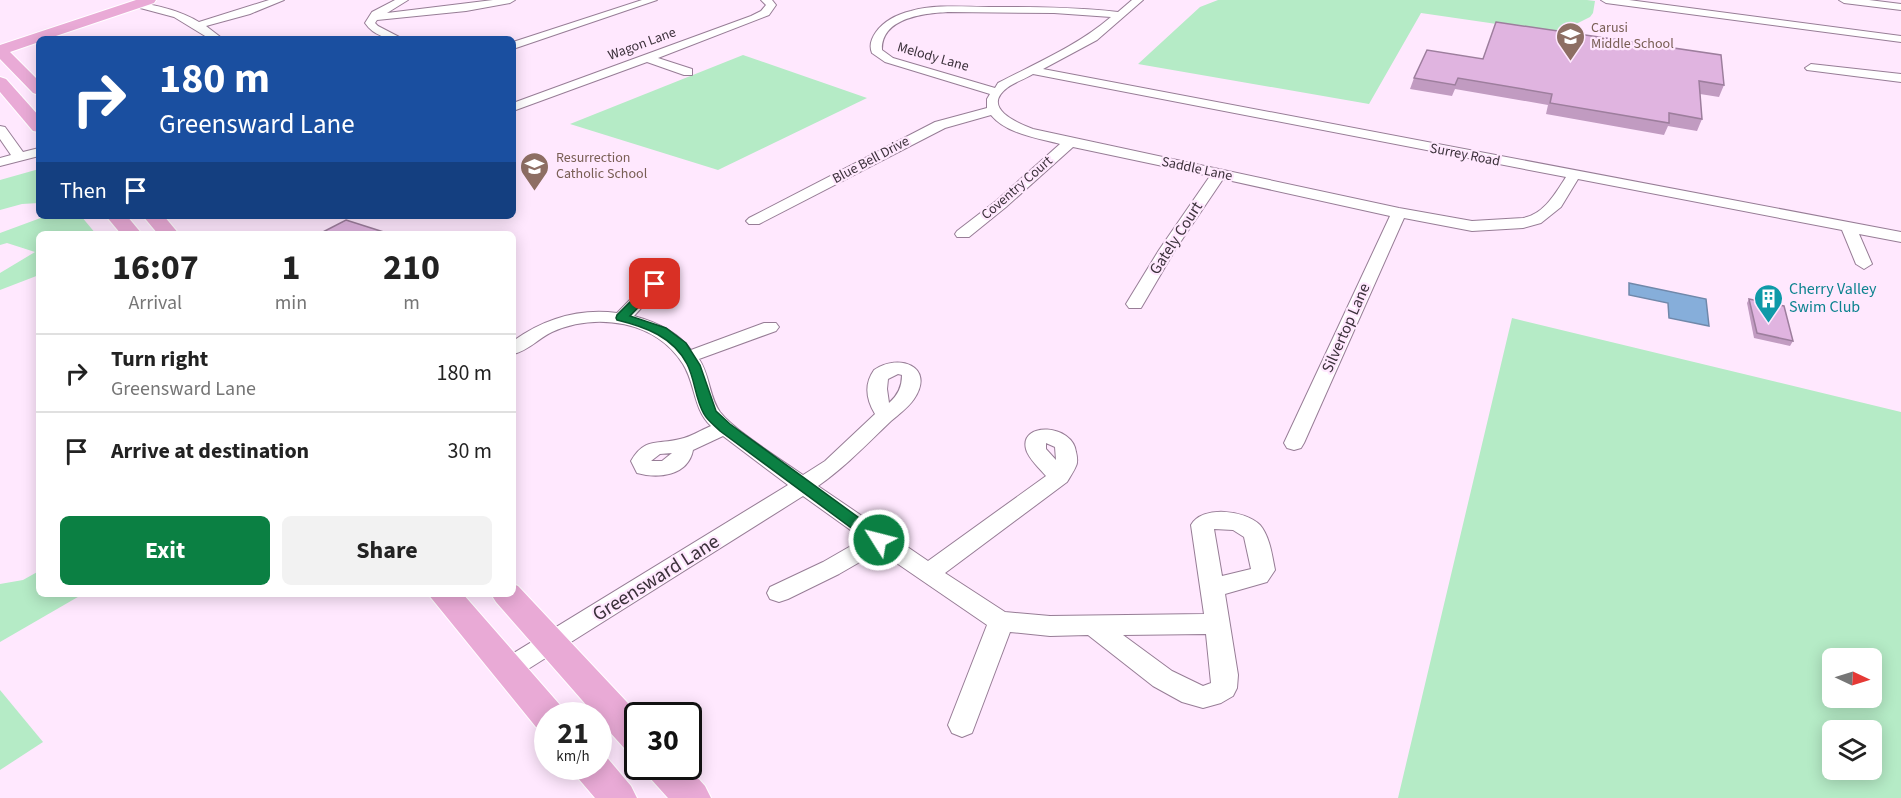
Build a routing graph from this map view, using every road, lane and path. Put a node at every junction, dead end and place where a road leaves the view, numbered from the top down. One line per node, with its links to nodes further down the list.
1 (149, 0): 10 (main road)
2 (279, 0): 14 (street)
3 (403, 0): 13 (street)
4 (510, 0): 13 (street)
5 (652, 0): 20 (street)
6 (766, 0): 22 (street, Wagon Lane)
7 (1138, 0): 12 (street)
8 (1606, 0): 19 (street)
9 (1844, 0): 11 (street)
10 (134, 5): 14 (street); 15 (main road)
11 (1901, 7)
12 (1119, 15): 24 (street); 29 (street, Melody Lane)
13 (374, 16): 17 (street)
14 (199, 25): 16 (street)
15 (42, 36)
16 (213, 36)
17 (391, 36)
18 (36, 38): 21 (main road)
19 (1901, 39)
20 (516, 45)
21 (0, 50): 28 (main road)
22 (647, 58): 25 (street); 30 (street, Wagon Lane)
23 (1811, 68): 26 (street)
24 (1030, 70): 29 (street); 39 (street, Surrey Road)
25 (688, 72)
26 (1901, 78)
27 (0, 82): 32 (main road)
28 (36, 87)
29 (996, 92): 31 (street)
30 (516, 106)
31 (993, 110): 34 (street, Saddle Lane); 43 (street, Blue Bell Drive)
32 (36, 124)
33 (0, 130): 36 (street)
34 (1070, 142): 38 (street, Saddle Lane); 47 (street, Coventry Court)
35 (36, 153): 36 (street)
36 (20, 157): 37 (street)
37 (0, 162)
38 (1219, 174): 40 (street, Saddle Lane); 51 (street, Gately Court)
39 (1574, 175): 40 (street, Saddle Lane); 44 (street, Surrey Road)
40 (1399, 213): 58 (street, Silvertop Lane)
41 (119, 219): 45 (main road)
42 (156, 219): 46 (main road)
43 (754, 221)
44 (1848, 227): 48 (street, Surrey Road); 49 (street)
45 (129, 231)
46 (166, 231)
47 (963, 234)
48 (1901, 237)
49 (1864, 264)
50 (669, 269): 52 (street)
51 (1135, 304)
52 (622, 318): 54 (street); 55 (street)
53 (771, 327): 55 (street)
54 (516, 347)
55 (688, 357): 57 (street)
56 (886, 415): 61 (street, Greensward Lane)
57 (725, 428): 59 (street); 61 (street)
58 (1294, 443)
59 (683, 446)
60 (1059, 477): 63 (street)
61 (803, 486): 62 (street); 71 (street, Greensward Lane)
62 (879, 540): 63 (street); 65 (street)
63 (928, 573): 68 (street)
64 (1212, 588): 69 (street)
65 (779, 593)
66 (447, 597): 72 (main road)
67 (510, 597): 71 (main road)
68 (1001, 621): 70 (street); 75 (street)
69 (1218, 624): 70 (street); 70 (street)
70 (1093, 625)
71 (552, 644): 72 (street, Greensward Lane); 74 (main road)
72 (508, 669): 73 (main road)
73 (536, 702)
74 (624, 723)
75 (962, 725)
76 (603, 780): 78 (main road)
77 (676, 780): 79 (main road)
78 (618, 798)
79 (692, 798)

